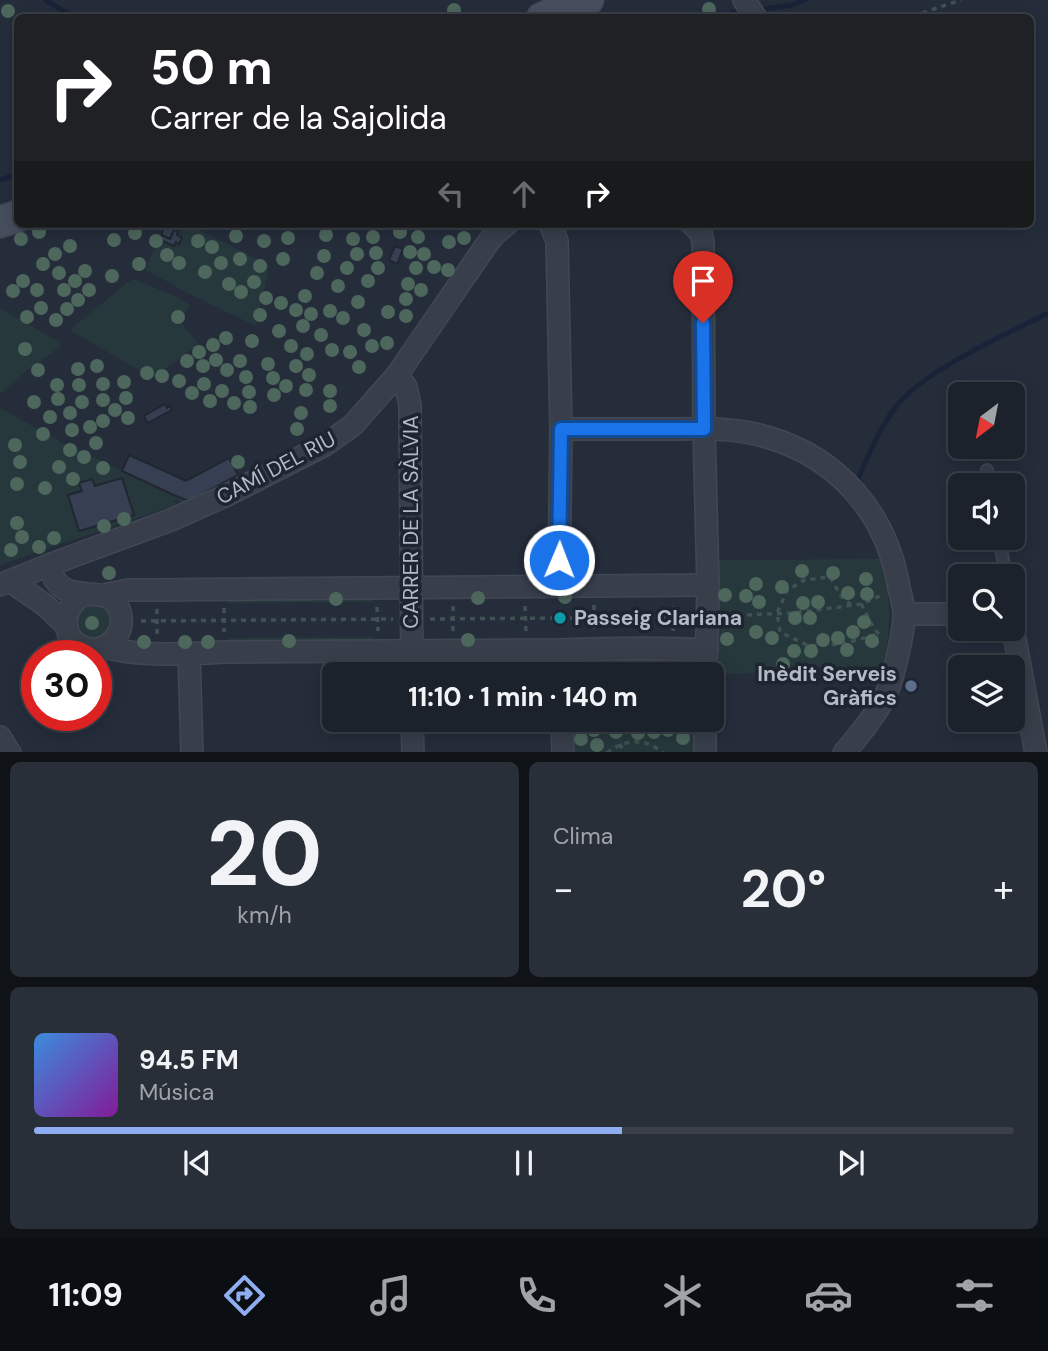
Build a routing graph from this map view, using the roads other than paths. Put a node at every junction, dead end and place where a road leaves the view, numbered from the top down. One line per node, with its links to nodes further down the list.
1 (589, 0): 2 (main road)
2 (552, 14)
3 (502, 228): 6 (street, CAMÍ DEL RIU)
4 (696, 228): 8 (street)
5 (554, 232): 7 (street)
6 (397, 375): 11 (street, CAMÍ DEL RIU); 15 (street, CARRER DE LA SÀLVIA)
7 (561, 429): 8 (street); 14 (street)
8 (704, 429): 13 (street); 17 (street)
9 (987, 470): 10 (lane)
10 (988, 473)
11 (49, 565): 12 (street, CAMÍ DEL RIU); 16 (street)
12 (5, 583): 19 (street)
13 (708, 585): 14 (street); 25 (street)
14 (559, 586): 15 (street)
15 (412, 587): 16 (street); 26 (street, CARRER DE LA SÀLVIA)
16 (94, 595): 19 (street); 22 (street)
17 (904, 614): 18 (street); 40 (street)
18 (948, 614)
19 (65, 624): 20 (street)
20 (73, 640)
21 (1014, 641): 41 (street)
22 (112, 642)
23 (112, 649): 27 (street)
24 (561, 650): 25 (street); 26 (street); 29 (street)
25 (707, 650): 30 (street)
26 (412, 651): 27 (street); 28 (street, CARRER DE LA SÀLVIA)
27 (189, 654): 36 (street)
28 (412, 662)
29 (561, 662)
30 (696, 662)
31 (412, 732): 37 (street)
32 (562, 732): 38 (street)
33 (705, 732): 39 (street)
34 (0, 737): 35 (street)
35 (10, 752)
36 (192, 752)
37 (412, 752)
38 (563, 752)
39 (705, 752)
40 (844, 752)
41 (1036, 752)

